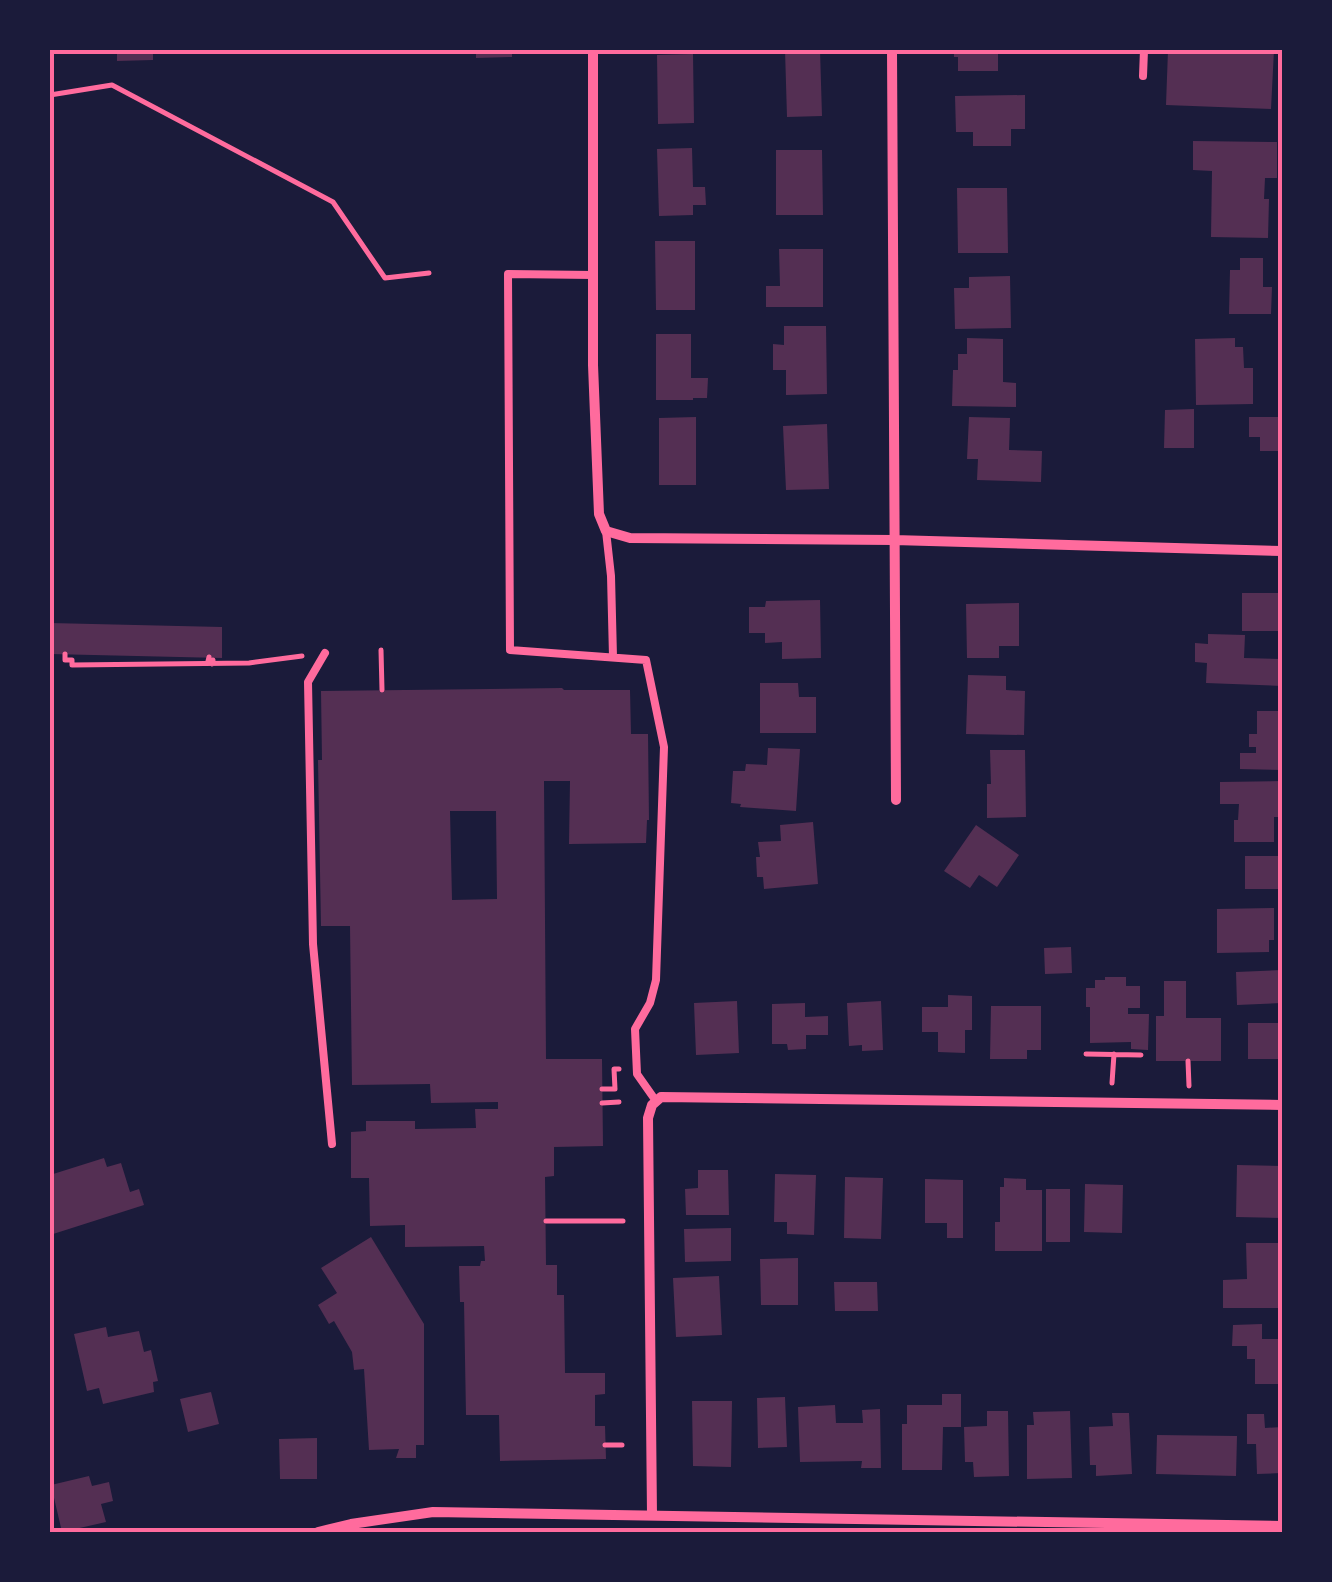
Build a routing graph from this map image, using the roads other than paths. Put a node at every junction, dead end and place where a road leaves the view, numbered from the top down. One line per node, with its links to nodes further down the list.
1 (593, 50): 5 (street)
2 (892, 50): 7 (street)
3 (1144, 50): 4 (lane)
4 (1144, 76)
5 (594, 275): 6 (street); 10 (lane)
6 (606, 531): 7 (street); 10 (lane)
7 (894, 540): 8 (street); 11 (street)
8 (1282, 551)
9 (324, 653): 14 (lane)
10 (614, 657): 12 (lane)
11 (896, 800)
12 (656, 1101): 13 (street); 15 (street)
13 (1282, 1105)
14 (332, 1144)
15 (652, 1514): 16 (street); 17 (street)
16 (1282, 1526)
17 (318, 1532)

